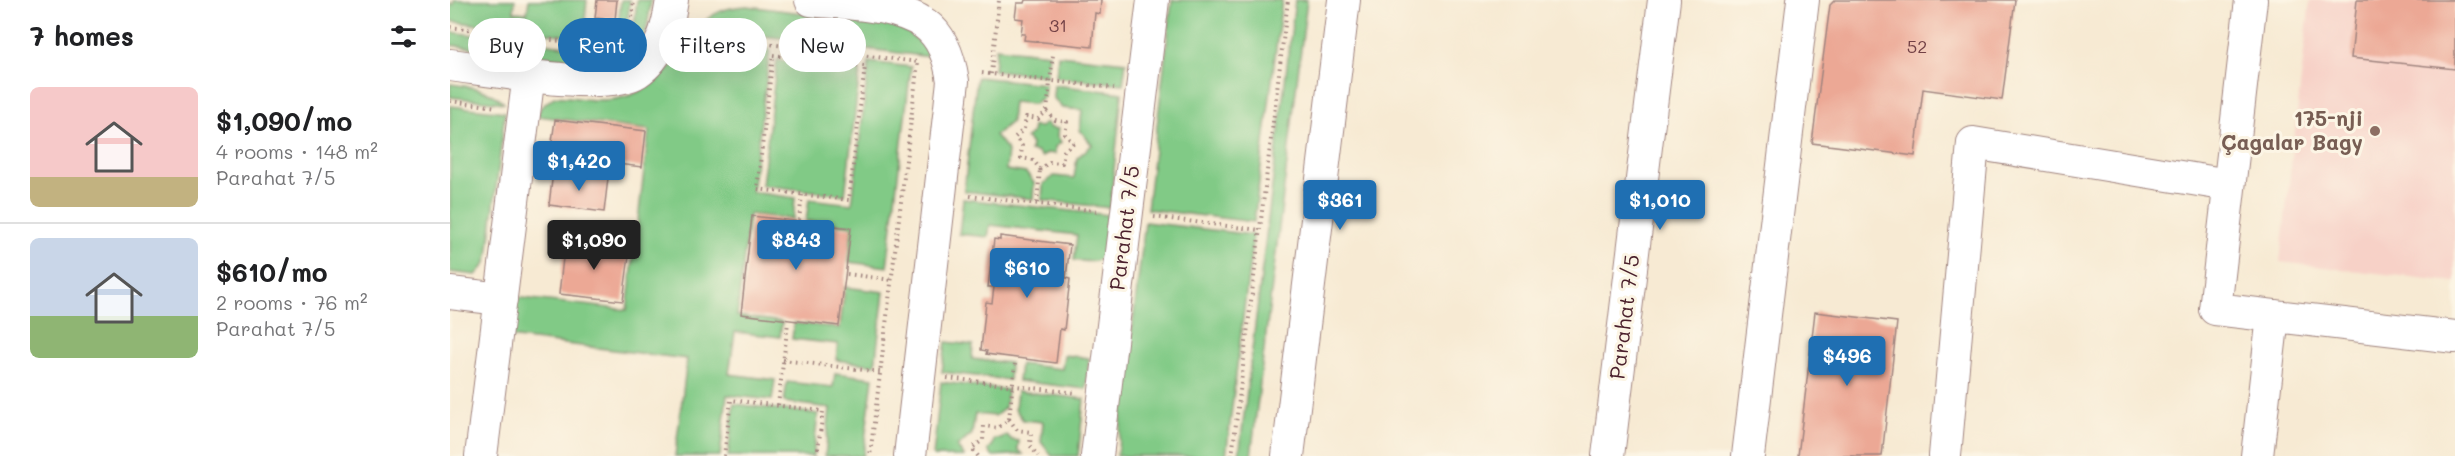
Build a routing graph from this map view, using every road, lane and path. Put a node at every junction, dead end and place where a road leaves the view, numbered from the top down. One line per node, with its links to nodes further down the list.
1 (634, 0): 11 (path)
2 (672, 0): 20 (street)
3 (999, 0): 21 (path)
4 (1153, 0): 58 (street, Parahat 7/5)
5 (1288, 0): 35 (path)
6 (1344, 0): 60 (street)
7 (1664, 0): 61 (street, Parahat 7/5)
8 (1803, 0): 62 (street)
9 (2251, 0): 28 (street)
10 (817, 12): 55 (street)
11 (632, 18)
12 (450, 27): 13 (path)
13 (558, 41)
14 (1053, 54): 22 (path)
15 (779, 56): 29 (path)
16 (866, 56): 37 (path)
17 (450, 65): 20 (street)
18 (864, 72): 29 (path)
19 (974, 72): 21 (path)
20 (529, 74): 39 (street)
21 (991, 74): 22 (path)
22 (1050, 81): 23 (path); 26 (path)
23 (1123, 89)
24 (450, 101): 25 (path)
25 (505, 108)
26 (1047, 111): 27 (path); 27 (path)
27 (1041, 169): 31 (path)
28 (2229, 185): 40 (street); 63 (street)
29 (802, 195): 34 (path)
30 (963, 195): 31 (path)
31 (1036, 203): 32 (path)
32 (1109, 212)
33 (1146, 216): 35 (path)
34 (800, 220)
35 (1260, 230): 59 (path)
36 (847, 274): 37 (path)
37 (891, 280): 45 (path)
38 (450, 293): 39 (street)
39 (501, 299): 51 (street)
40 (2273, 316): 42 (street); 64 (street)
41 (788, 322): 43 (path)
42 (2455, 337)
43 (783, 360): 45 (path); 49 (path)
44 (1015, 364): 47 (path)
45 (880, 372): 54 (path)
46 (941, 378): 47 (path)
47 (1012, 386): 48 (path); 50 (path)
48 (1085, 394)
49 (778, 405): 52 (path); 53 (path)
50 (1009, 420): 56 (path); 57 (path)
51 (481, 456)
52 (724, 456)
53 (817, 456)
54 (870, 456)
55 (910, 456)
56 (978, 456)
57 (1038, 456)
58 (1097, 456)
59 (1232, 456)
60 (1288, 456)
61 (1608, 456)
62 (1749, 456)
63 (1945, 456)
64 (2257, 456)

